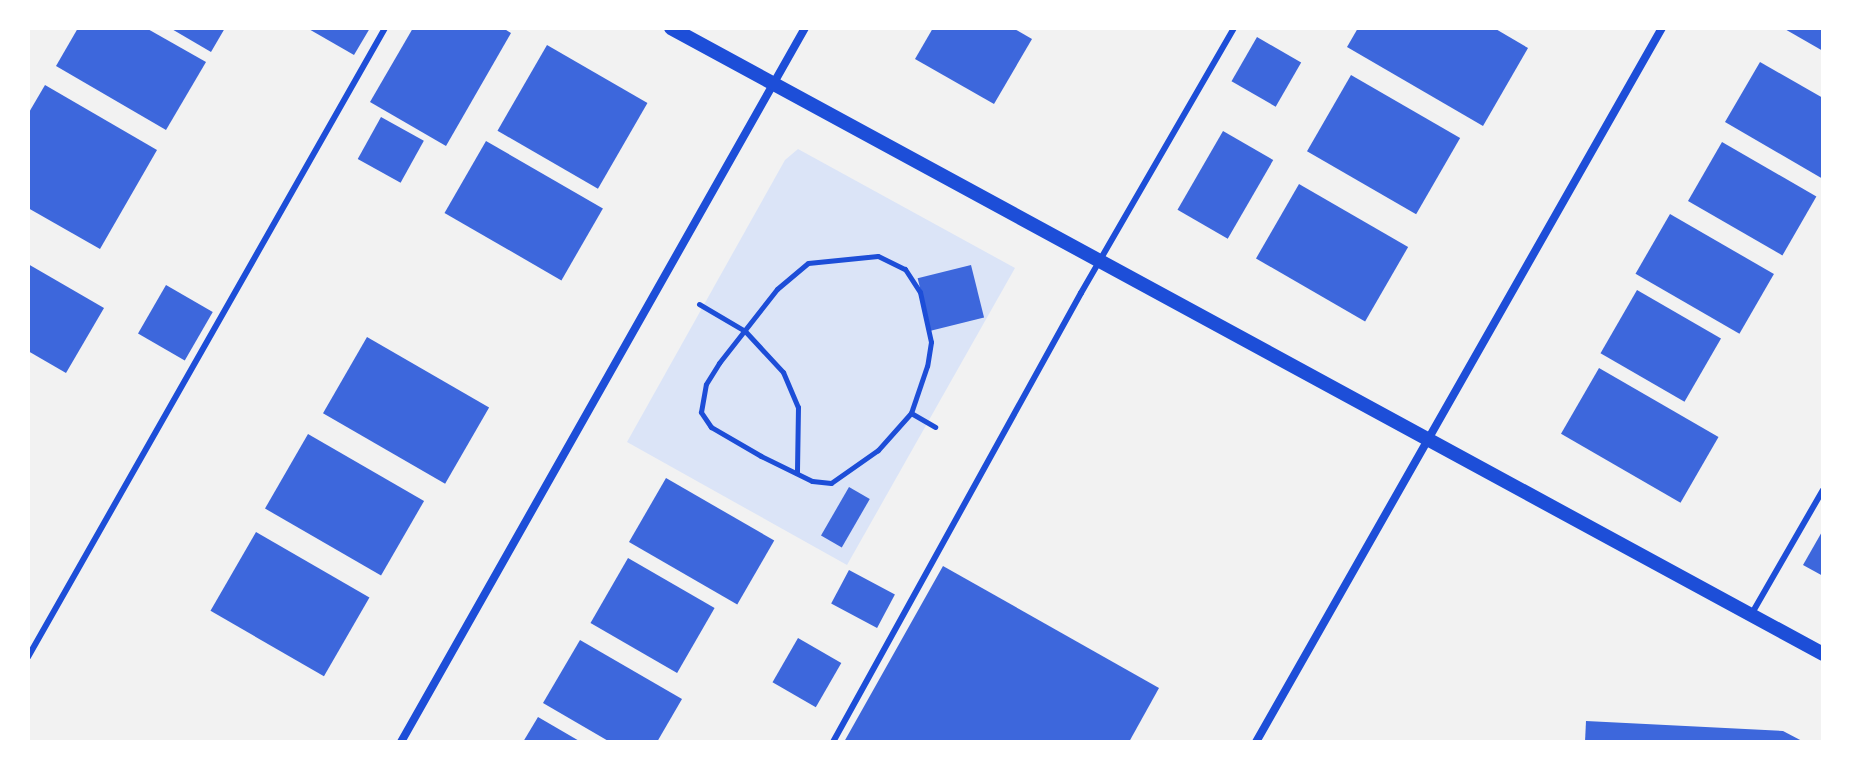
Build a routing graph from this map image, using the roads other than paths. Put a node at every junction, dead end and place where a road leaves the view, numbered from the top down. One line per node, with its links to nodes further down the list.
1 (385, 28): 12 (lane)
2 (671, 28): 6 (street)
3 (805, 28): 6 (street)
4 (1234, 28): 7 (lane)
5 (1662, 28): 8 (street)
6 (773, 84): 7 (street); 13 (street)
7 (1099, 262): 8 (street); 14 (lane)
8 (1431, 440): 10 (street); 15 (street)
9 (1823, 490): 10 (lane)
10 (1751, 615): 11 (street)
11 (1823, 654)
12 (28, 657)
13 (401, 742)
14 (833, 742)
15 (1256, 742)

